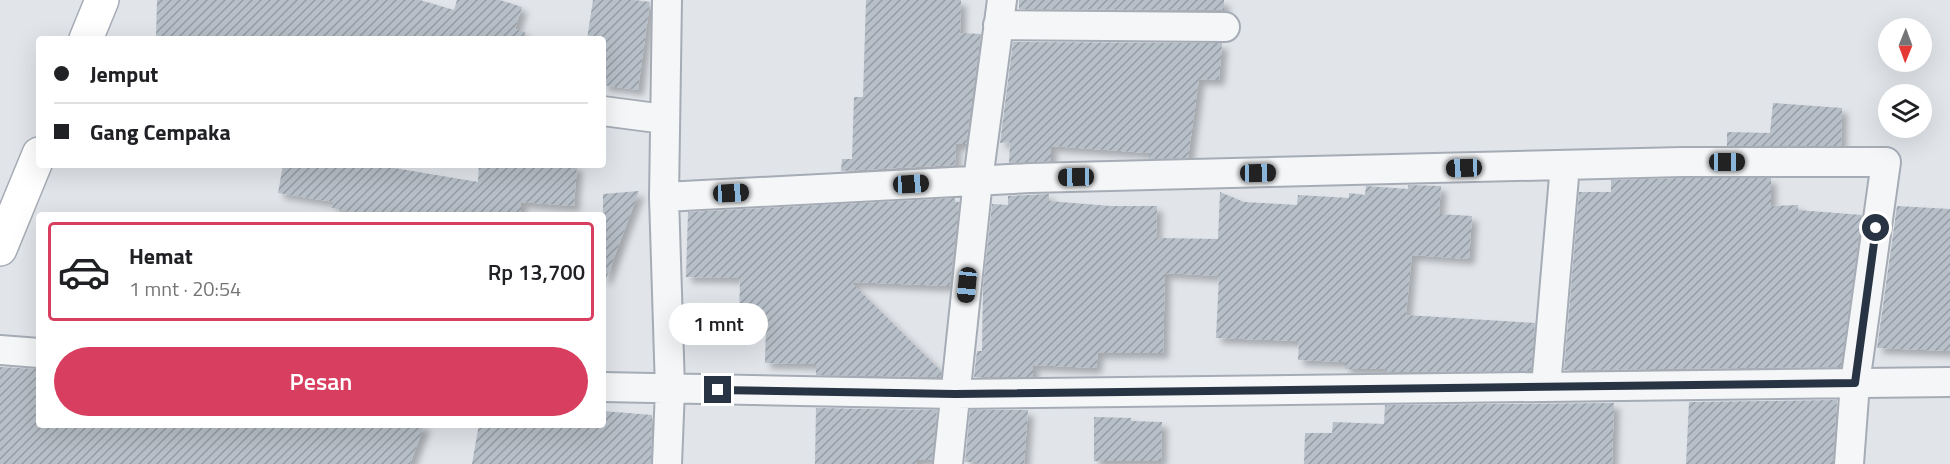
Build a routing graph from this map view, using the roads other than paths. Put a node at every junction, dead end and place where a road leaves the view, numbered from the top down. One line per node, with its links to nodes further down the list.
1 (102, 0): 5 (street)
2 (667, 0): 7 (street)
3 (1000, 13): 4 (street); 10 (street)
4 (1225, 27)
5 (87, 36)
6 (606, 111): 7 (street)
7 (664, 119): 11 (street)
8 (36, 161): 12 (street)
9 (1565, 165): 10 (street); 16 (street); 18 (street)
10 (978, 180): 11 (street); 20 (street)
11 (664, 197): 19 (street)
12 (0, 249)
13 (0, 350): 14 (street)
14 (36, 354)
15 (1950, 382): 16 (street)
16 (1855, 383): 18 (street); 23 (street)
17 (606, 387): 19 (street)
18 (1546, 387): 20 (street)
19 (670, 389): 20 (street); 21 (street)
20 (955, 394): 22 (street)
21 (668, 464)
22 (948, 464)
23 (1849, 464)

